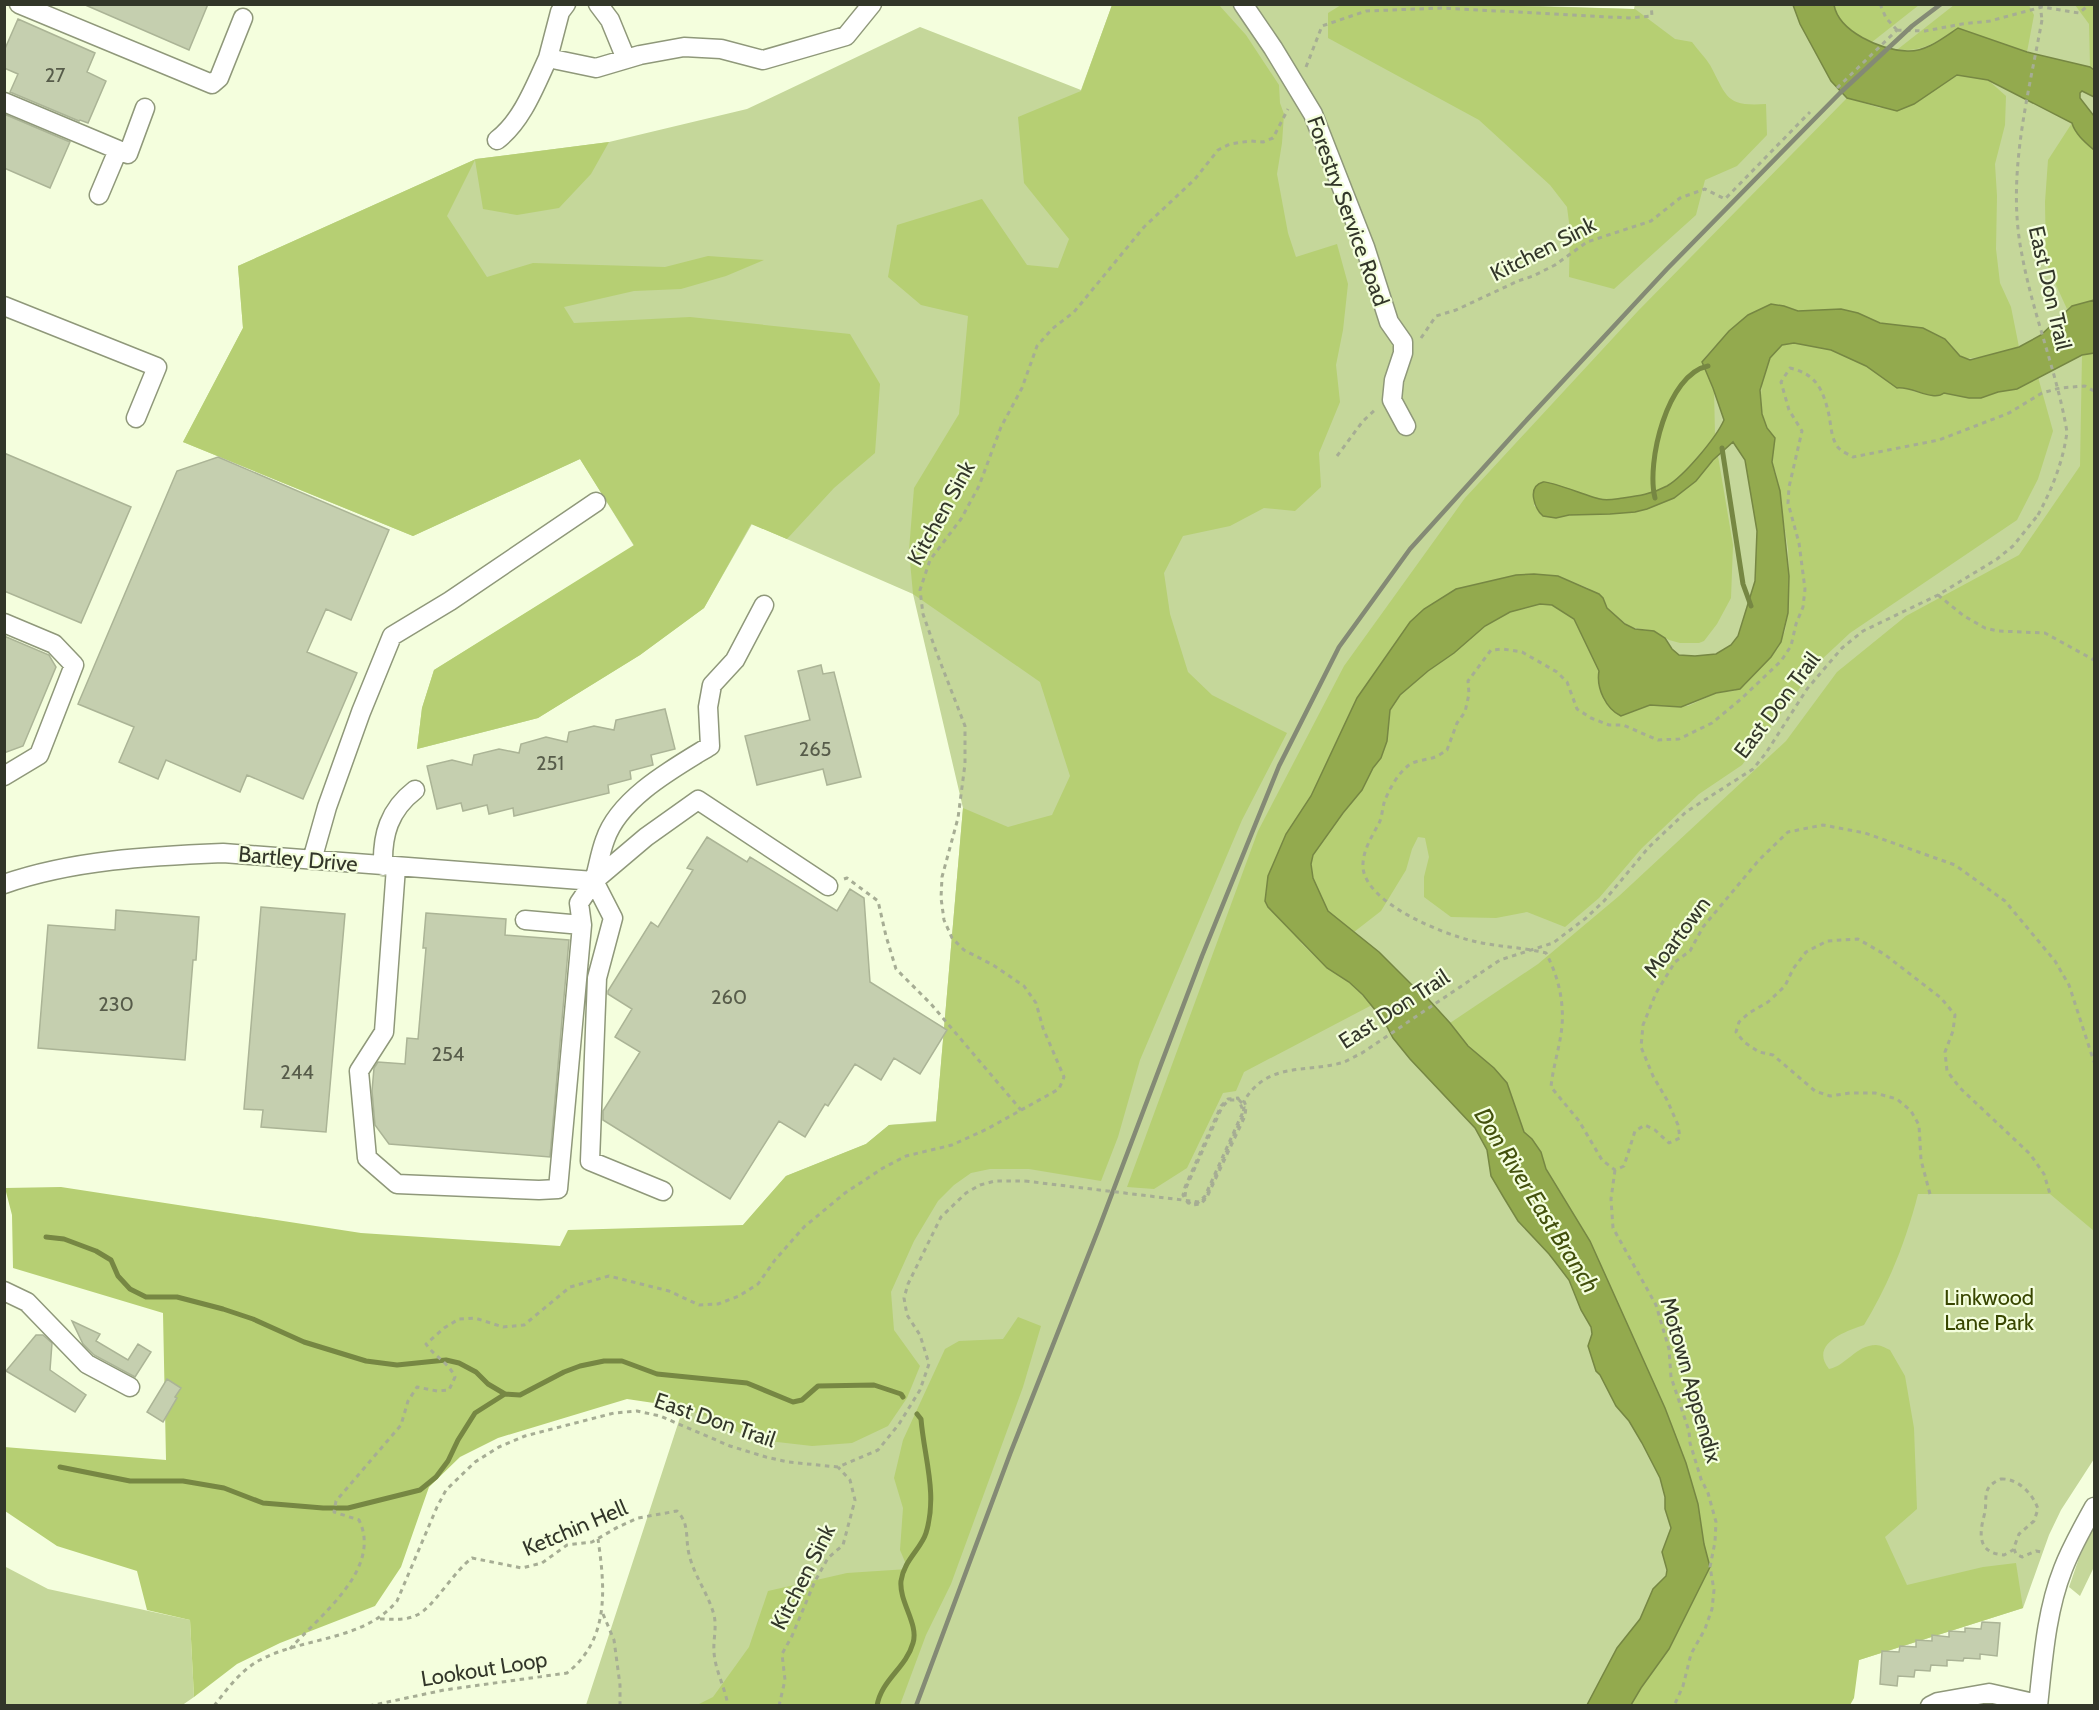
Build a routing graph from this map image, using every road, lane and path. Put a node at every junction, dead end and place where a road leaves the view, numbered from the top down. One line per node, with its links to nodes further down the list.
1 (19, 4): 10 (street)
2 (566, 4): 12 (street)
3 (598, 4): 13 (street)
4 (872, 4): 13 (street)
5 (1243, 4): 14 (street, Forestry Service Road)
6 (1651, 4): 14 (path)
7 (1880, 4): 11 (path)
8 (2090, 4): 9 (path)
9 (2041, 6): 11 (path); 30 (path, East Don Trail, bridge)
10 (243, 18)
11 (1897, 30): 15 (path)
12 (548, 58): 13 (street); 19 (street)
13 (626, 59)
14 (1298, 88): 23 (street, Forestry Service Road); 45 (path, Kitchen Sink)
15 (1837, 88)
16 (4, 102): 20 (street)
17 (145, 108): 20 (street)
18 (1810, 112): 23 (path, Kitchen Sink)
19 (497, 140)
20 (118, 150): 21 (street)
21 (99, 195)
22 (4, 306): 26 (street)
23 (1401, 337): 25 (street)
24 (2094, 391): 43 (path)
25 (1392, 394): 27 (street); 28 (path)
26 (136, 418)
27 (1406, 426)
28 (1337, 456)
29 (597, 502): 36 (street)
30 (1938, 595): 33 (path); 43 (path, East Don Trail)
31 (764, 605): 38 (street)
32 (4, 623): 34 (street)
33 (2094, 660)
34 (4, 776)
35 (415, 790): 37 (street)
36 (312, 860): 37 (street, Bartley Drive); 39 (street, Bartley Drive)
37 (390, 867): 38 (street, Bartley Drive); 42 (street)
38 (594, 881): 40 (street); 42 (street); 47 (street)
39 (4, 884)
40 (828, 886): 45 (path)
41 (525, 920): 42 (street)
42 (582, 925)
43 (1529, 949): 46 (path); 52 (path, East Don Trail, bridge)
44 (2094, 1062): 46 (path, Moartown)
45 (1021, 1110): 59 (path)
46 (1615, 1170): 66 (path, Motown Appendix)
47 (663, 1191)
48 (1930, 1194): 49 (path)
49 (2050, 1194)
50 (4, 1291): 51 (street)
51 (130, 1387)
52 (838, 1467): 58 (path, East Don Trail); 65 (path, Kitchen Sink)
53 (2094, 1507): 60 (street)
54 (598, 1539): 57 (path, Lookout Loop); 58 (path, Ketchin Hell); 64 (path, Ketchin Hell)
55 (2014, 1549): 55 (path); 56 (path)
56 (2042, 1552)
57 (602, 1613): 62 (path, Lookout Loop); 63 (path)
58 (379, 1618): 59 (path, East Don Trail)
59 (290, 1649): 61 (path, East Don Trail)
60 (2038, 1705): 67 (street)
61 (214, 1706)
62 (369, 1706)
63 (620, 1706)
64 (728, 1706)
65 (779, 1706)
66 (1674, 1706)
67 (1930, 1706)

